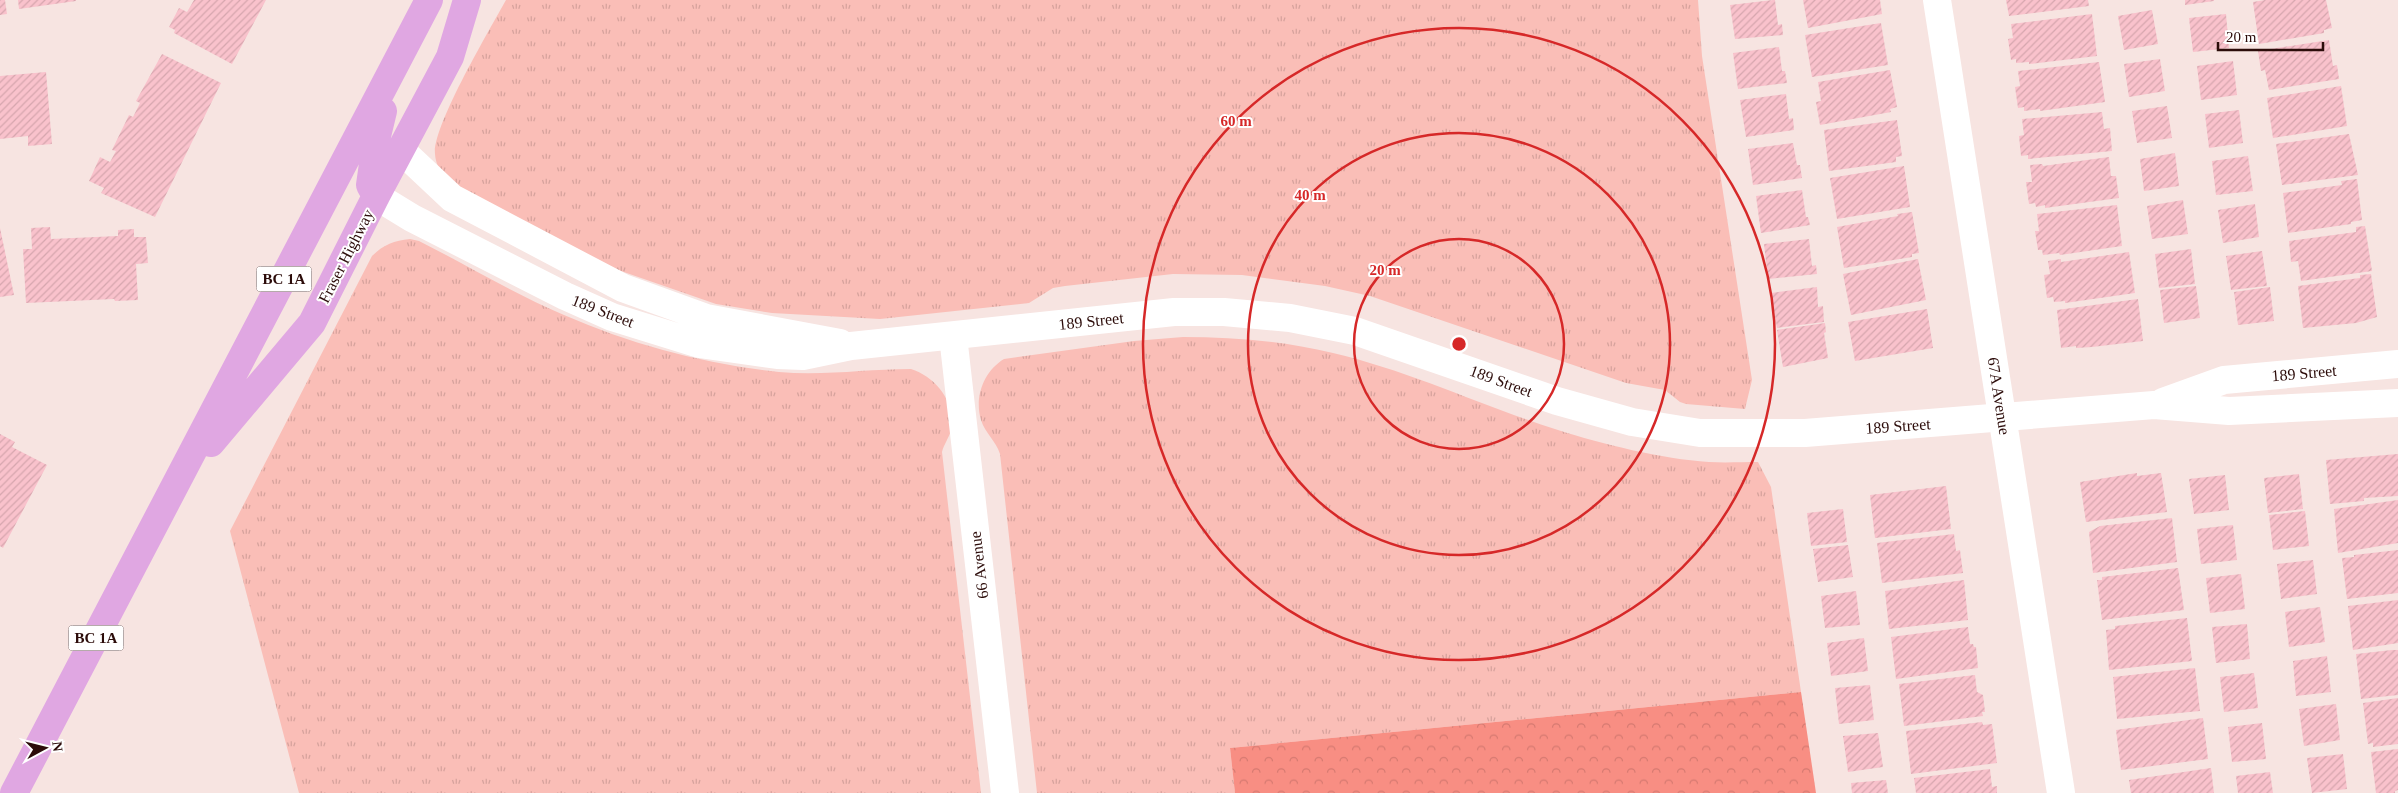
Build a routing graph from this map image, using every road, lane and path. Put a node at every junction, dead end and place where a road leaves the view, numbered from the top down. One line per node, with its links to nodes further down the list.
1 (430, 0): 4 (main road, Fraser Highway / BC 1A)
2 (467, 0): 5 (main road, Fraser Highway / BC 1A)
3 (1937, 0): 12 (street, 67A Avenue)
4 (391, 76): 6 (main road); 13 (main road, Fraser Highway / BC 1A)
5 (402, 151): 6 (main road, Fraser Highway / BC 1A); 8 (street, 189 Street)
6 (376, 196): 8 (street, 189 Street); 13 (main road, Fraser Highway / BC 1A)
7 (953, 336): 8 (street, 189 Street); 12 (street, 189 Street); 15 (street, 66 Avenue)
8 (851, 346)
9 (2398, 364): 11 (street, 189 Street)
10 (2398, 403): 11 (street, 189 Street)
11 (2154, 405): 12 (street, 189 Street)
12 (2003, 418): 16 (street, 67A Avenue)
13 (178, 482): 14 (main road, Fraser Highway / BC 1A)
14 (14, 793)
15 (1005, 793)
16 (2061, 793)

